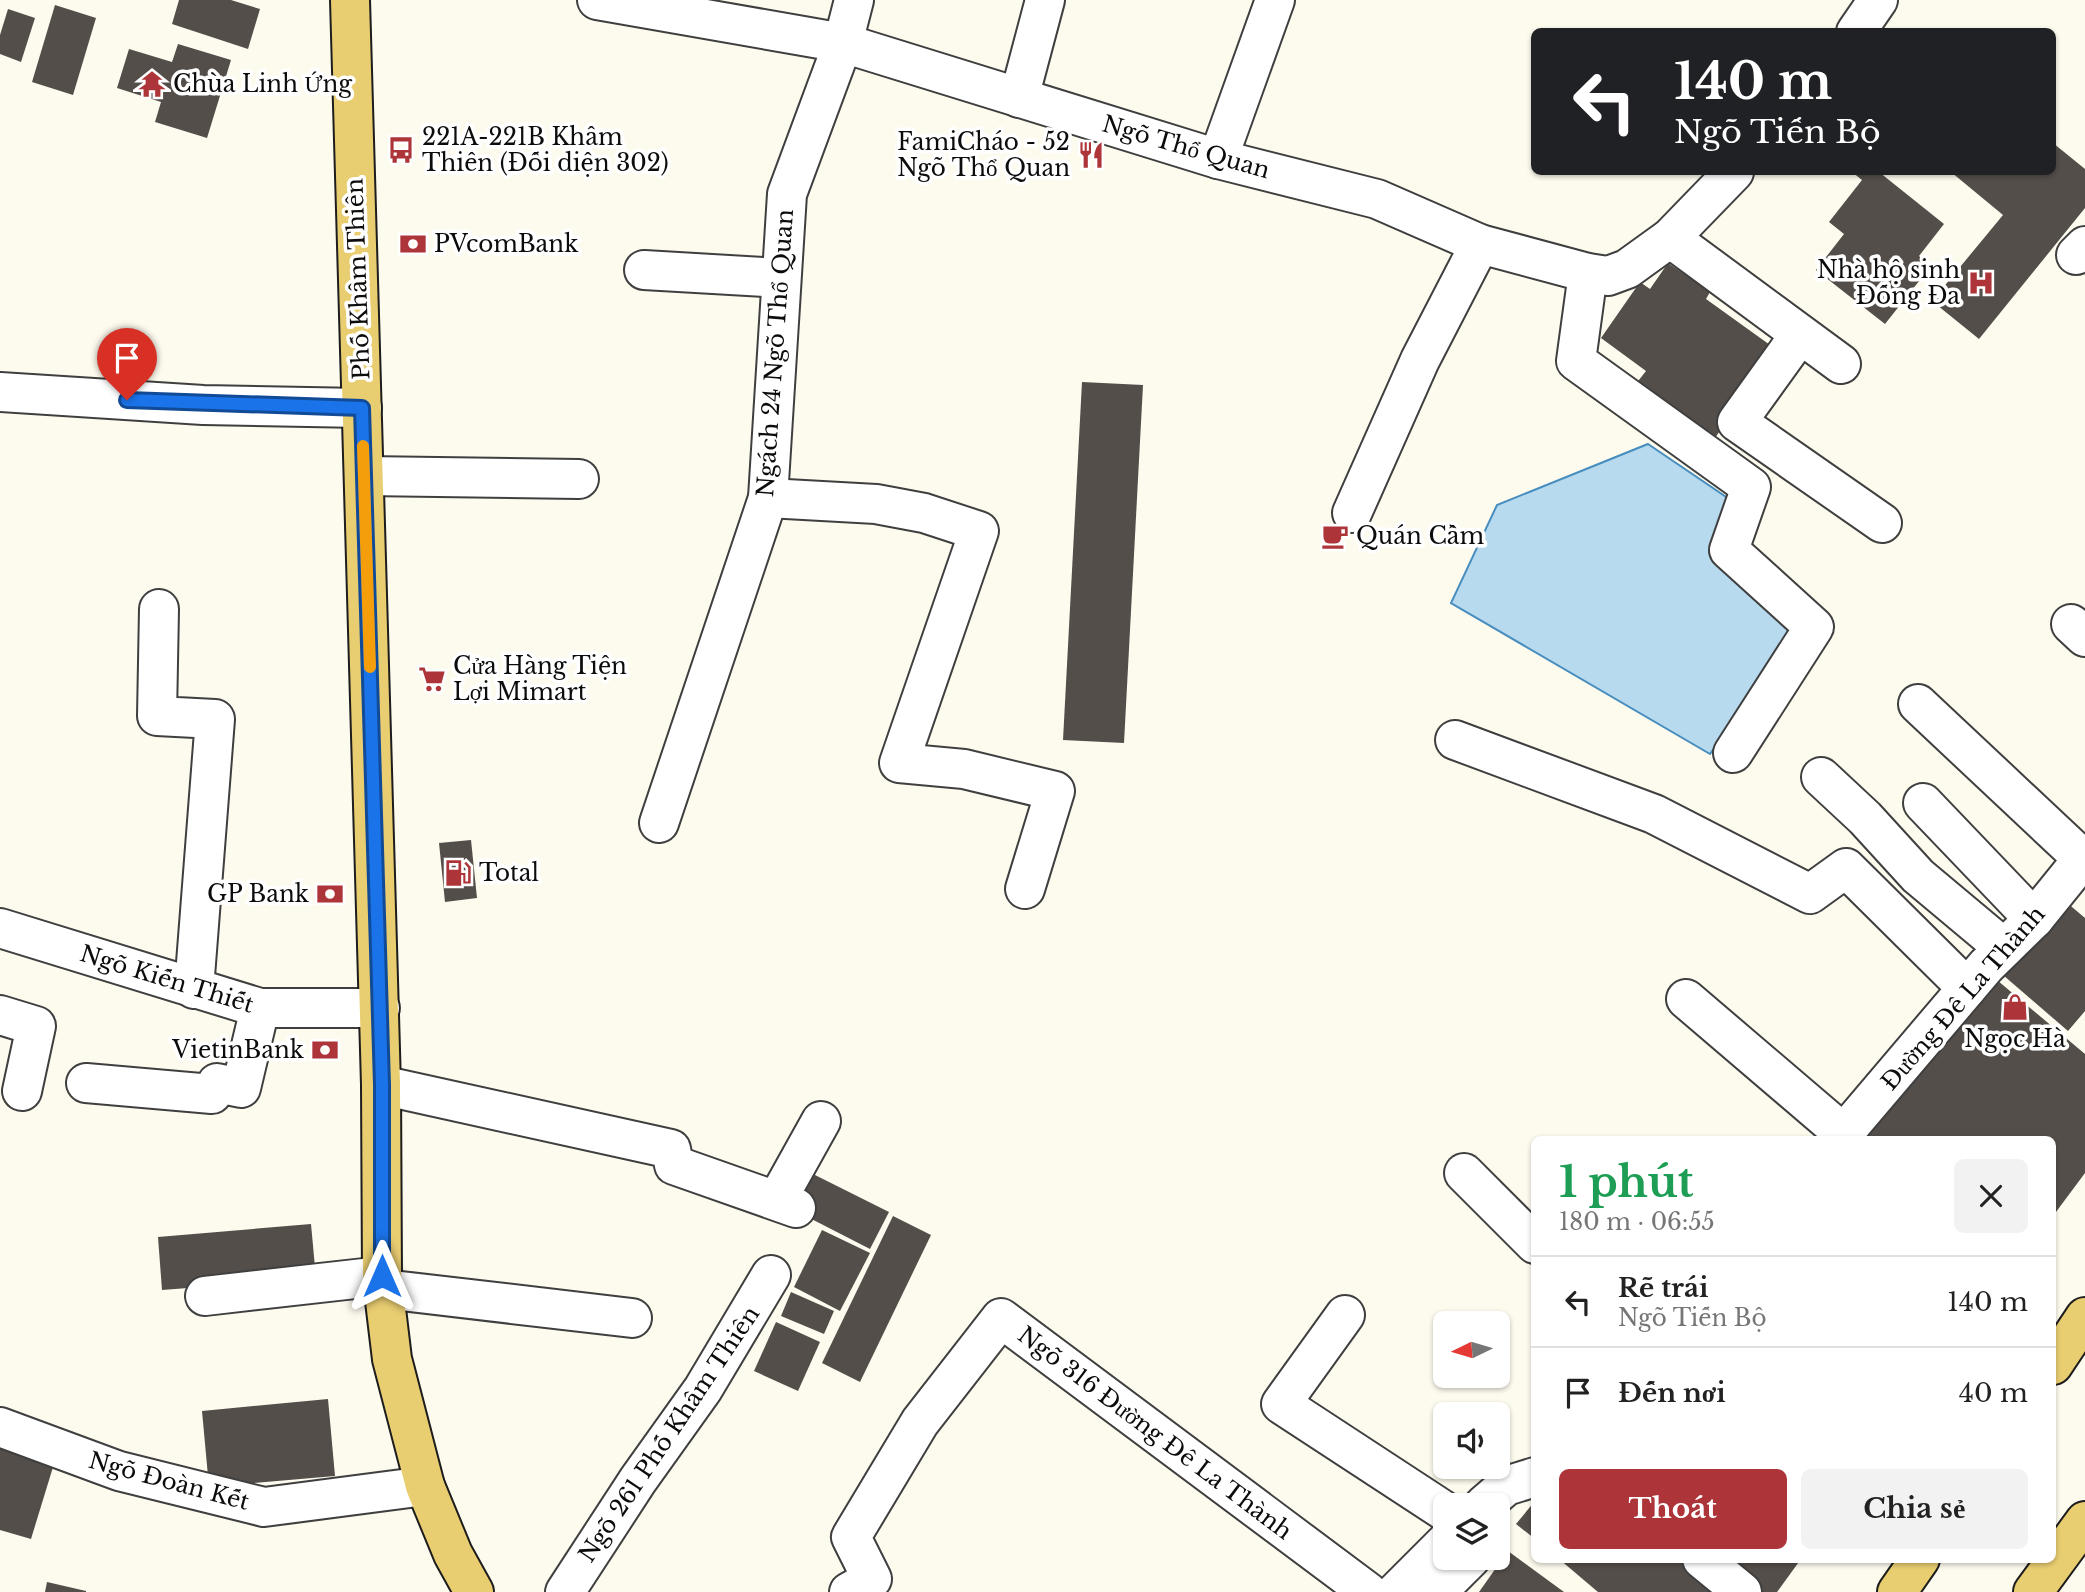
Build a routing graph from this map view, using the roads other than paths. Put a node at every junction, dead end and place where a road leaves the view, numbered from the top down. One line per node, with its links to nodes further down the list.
1 (350, 0): 18 (main road, Phố Khâm Thiên)
2 (597, 0): 6 (street, Ngõ Thổ Quan)
3 (854, 0): 6 (street, Ngách 24 Ngõ Thổ Quan)
4 (1045, 0): 7 (street)
5 (1275, 0): 8 (street)
6 (842, 43): 7 (street, Ngõ Thổ Quan); 14 (street, Ngách 24 Ngõ Thổ Quan)
7 (1019, 99): 8 (street, Ngõ Thổ Quan)
8 (1219, 159): 11 (street, Ngõ Thổ Quan)
9 (1731, 175): 10 (street, Ngõ Thổ Quan)
10 (1670, 238): 13 (street, Ngõ Thổ Quan); 15 (street)
11 (1480, 244): 13 (street, Ngõ Thổ Quan); 22 (street)
12 (643, 270): 14 (street)
13 (1588, 273): 27 (street)
14 (780, 278): 21 (street, Ngách 24 Ngõ Thổ Quan)
15 (1799, 335): 16 (street); 23 (street)
16 (1842, 364)
17 (0, 392): 18 (street)
18 (362, 408): 19 (main road, Phố Khâm Thiên)
19 (365, 476): 20 (street); 40 (main road, Phố Khâm Thiên)
20 (579, 479)
21 (768, 498): 30 (street, Ngách 24 Ngõ Thổ Quan); 32 (street)
22 (1352, 513)
23 (1882, 523)
24 (159, 609): 37 (street)
25 (1918, 704): 31 (street)
26 (1455, 740): 36 (street)
27 (1732, 753)
28 (1821, 777): 35 (street)
29 (1923, 803): 33 (street)
30 (659, 823)
31 (2078, 877): 33 (street, Đường Đê La Thành)
32 (1025, 889)
33 (2034, 919): 35 (street, Đường Đê La Thành)
34 (0, 928): 37 (street, Ngõ Kiến Thiết)
35 (2004, 948): 36 (street, Đường Đê La Thành)
36 (1967, 988): 47 (street, Đường Đê La Thành)
37 (194, 989): 39 (street, Ngõ Kiến Thiết)
38 (1686, 999): 46 (street)
39 (260, 1008): 40 (street, Ngõ Kiến Thiết); 42 (street)
40 (380, 1008): 43 (main road, Phố Khâm Thiên)
41 (0, 1015): 44 (street)
42 (86, 1083)
43 (382, 1085): 45 (street); 51 (main road, Phố Khâm Thiên)
44 (22, 1091)
45 (821, 1121)
46 (1841, 1136)
47 (1843, 1136)
48 (1464, 1173): 49 (street)
49 (1531, 1240)
50 (771, 1275): 72 (street, Ngõ 261 Phố Khâm Thiên)
51 (383, 1283): 52 (street); 55 (street); 60 (main road, Phố Khâm Thiên)
52 (205, 1296)
53 (1345, 1315): 62 (street)
54 (2085, 1317): 56 (main road)
55 (632, 1318)
56 (2056, 1360)
57 (0, 1427): 60 (street, Ngõ Đoàn Kết)
58 (1531, 1480): 61 (street)
59 (1531, 1484): 63 (street)
60 (425, 1486): 71 (main road, Phố Khâm Thiên)
61 (1498, 1493)
62 (1433, 1503)
63 (1510, 1511)
64 (2085, 1521): 66 (main road)
65 (1433, 1555): 74 (street)
66 (2056, 1561)
67 (1707, 1563): 76 (street)
68 (2054, 1563): 77 (main road)
69 (1459, 1570): 75 (street)
70 (867, 1588): 73 (street, Ngõ 316 Đường Đê La Thành)
71 (474, 1592)
72 (565, 1592)
73 (1368, 1592)
74 (1396, 1592)
75 (1437, 1592)
76 (1742, 1592)
77 (2033, 1592)

